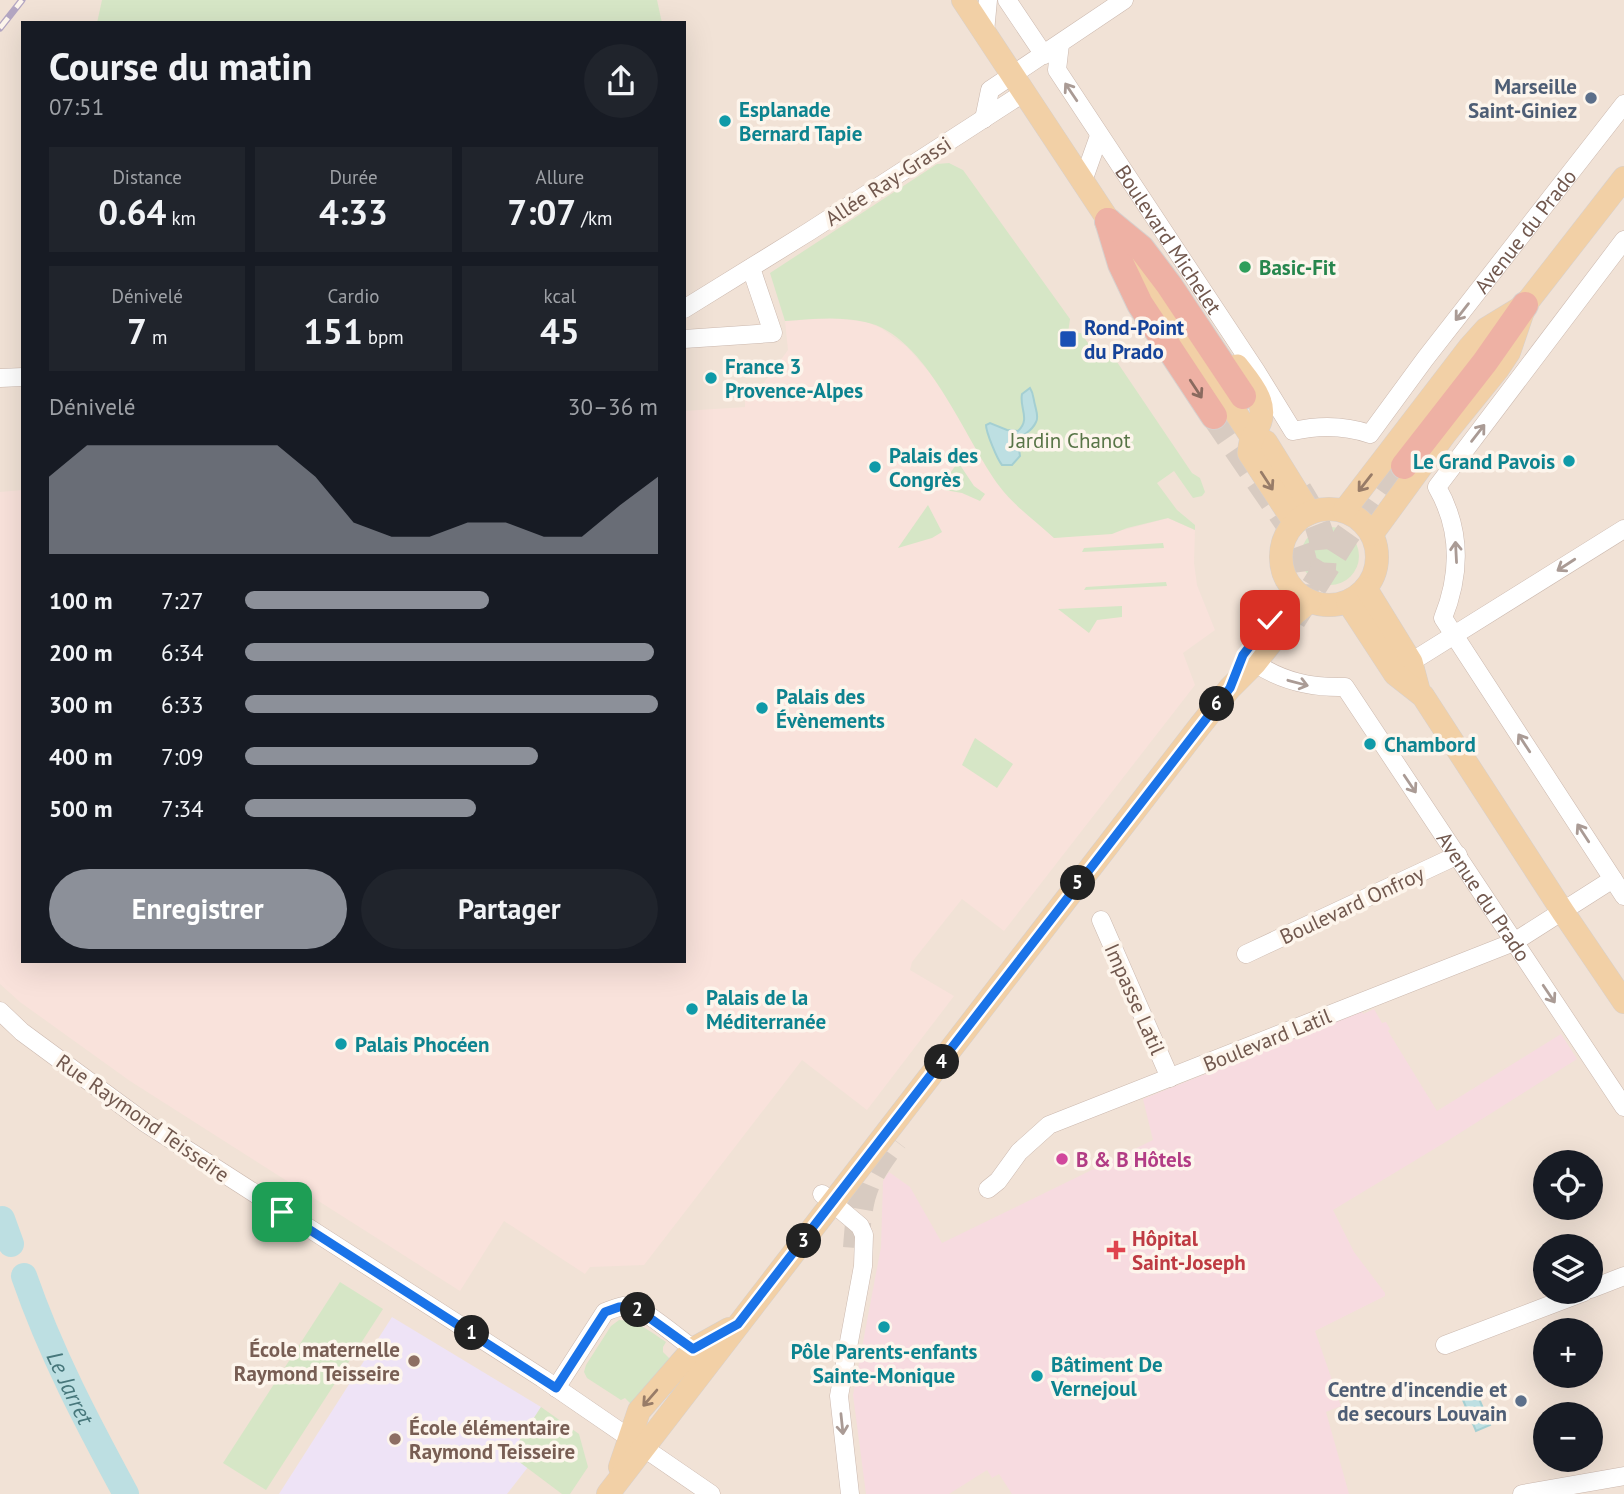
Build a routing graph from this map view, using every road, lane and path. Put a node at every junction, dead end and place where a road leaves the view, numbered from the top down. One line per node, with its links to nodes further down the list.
1 (963, 0): 5 (main road, Boulevard Michelet)
2 (988, 0): 5 (street)
3 (1007, 0): 7 (street)
4 (1124, 0): 6 (street)
5 (985, 32): 8 (main road, Boulevard Michelet)
6 (1060, 44): 7 (street); 10 (street, Boulevard Michelet, one-way to 6)
7 (1044, 55): 8 (street)
8 (1019, 83): 12 (main road, Boulevard Michelet); 15 (street, Allée Ray-Grassi)
9 (1624, 104): 19 (street, Avenue du Prado, one-way to 19)
10 (1099, 136): 12 (street); 25 (street, Boulevard Michelet)
11 (1624, 178): 16 (main road, Avenue du Prado)
12 (1083, 180): 13 (main road, Boulevard Michelet)
13 (1108, 221): 23 (highway); 24 (highway, one-way to 24); 28 (main road, Boulevard Michelet)
14 (1624, 240): 34 (street, one-way to 14)
15 (751, 268): 17 (street, Allée Ray-Grassi); 18 (street)
16 (1525, 305): 21 (main road, Avenue du Prado); 26 (highway); 30 (main road, Avenue du Prado)
17 (686, 308)
18 (686, 339)
19 (1425, 359): 21 (street); 25 (street, Avenue du Prado)
20 (21, 377): 22 (street)
21 (1448, 377): 27 (main road, Avenue du Prado, one-way to 27)
22 (0, 378)
23 (1243, 396)
24 (1214, 416)
25 (1370, 434)
26 (1401, 464)
27 (1344, 510): 28 (main road); 30 (main road)
28 (1302, 518): 31 (main road)
29 (1624, 529): 34 (street, one-way to 34)
30 (1372, 534): 32 (main road)
31 (1290, 585): 33 (main road); 37 (main road)
32 (1357, 596): 33 (main road); 35 (main road); 38 (main road)
33 (1310, 601): 36 (main road)
34 (1455, 636): 35 (street); 40 (street, one-way to 34)
35 (1411, 662): 38 (main road)
36 (1255, 663): 37 (main road); 39 (street, Avenue du Prado, one-way to 39)
37 (1230, 688): 51 (main road)
38 (1419, 692): 42 (main road)
39 (1458, 855): 44 (street, Avenue du Prado); 45 (street, Boulevard Onfroy)
40 (1613, 879): 41 (street); 42 (street)
41 (1624, 896)
42 (1563, 912): 44 (street, Boulevard Latil); 46 (main road)
43 (1101, 920): 48 (street, Impasse Latil)
44 (1514, 942): 48 (street, Boulevard Latil); 49 (street, Avenue du Prado, one-way to 49)
45 (1247, 954)
46 (1624, 1002)
47 (0, 1011): 58 (street, Rue Raymond Teisseire)
48 (1170, 1078): 50 (street, Boulevard Latil)
49 (1624, 1107)
50 (988, 1189)
51 (827, 1199): 55 (main road); 64 (street, one-way to 64)
52 (1624, 1276): 53 (street)
53 (1603, 1284)
54 (1553, 1304): 56 (street)
55 (738, 1324): 57 (main road); 59 (main road)
56 (1445, 1345)
57 (693, 1349): 58 (street); 59 (street); 60 (main road, one-way to 60)
58 (556, 1388): 60 (street, Rue Raymond Teisseire)
59 (664, 1422): 60 (main road)
60 (636, 1444): 62 (main road); 63 (street, Rue Raymond Teisseire)
61 (1624, 1476): 65 (street)
62 (610, 1491)
63 (711, 1494)
64 (850, 1494)
65 (1522, 1494)

